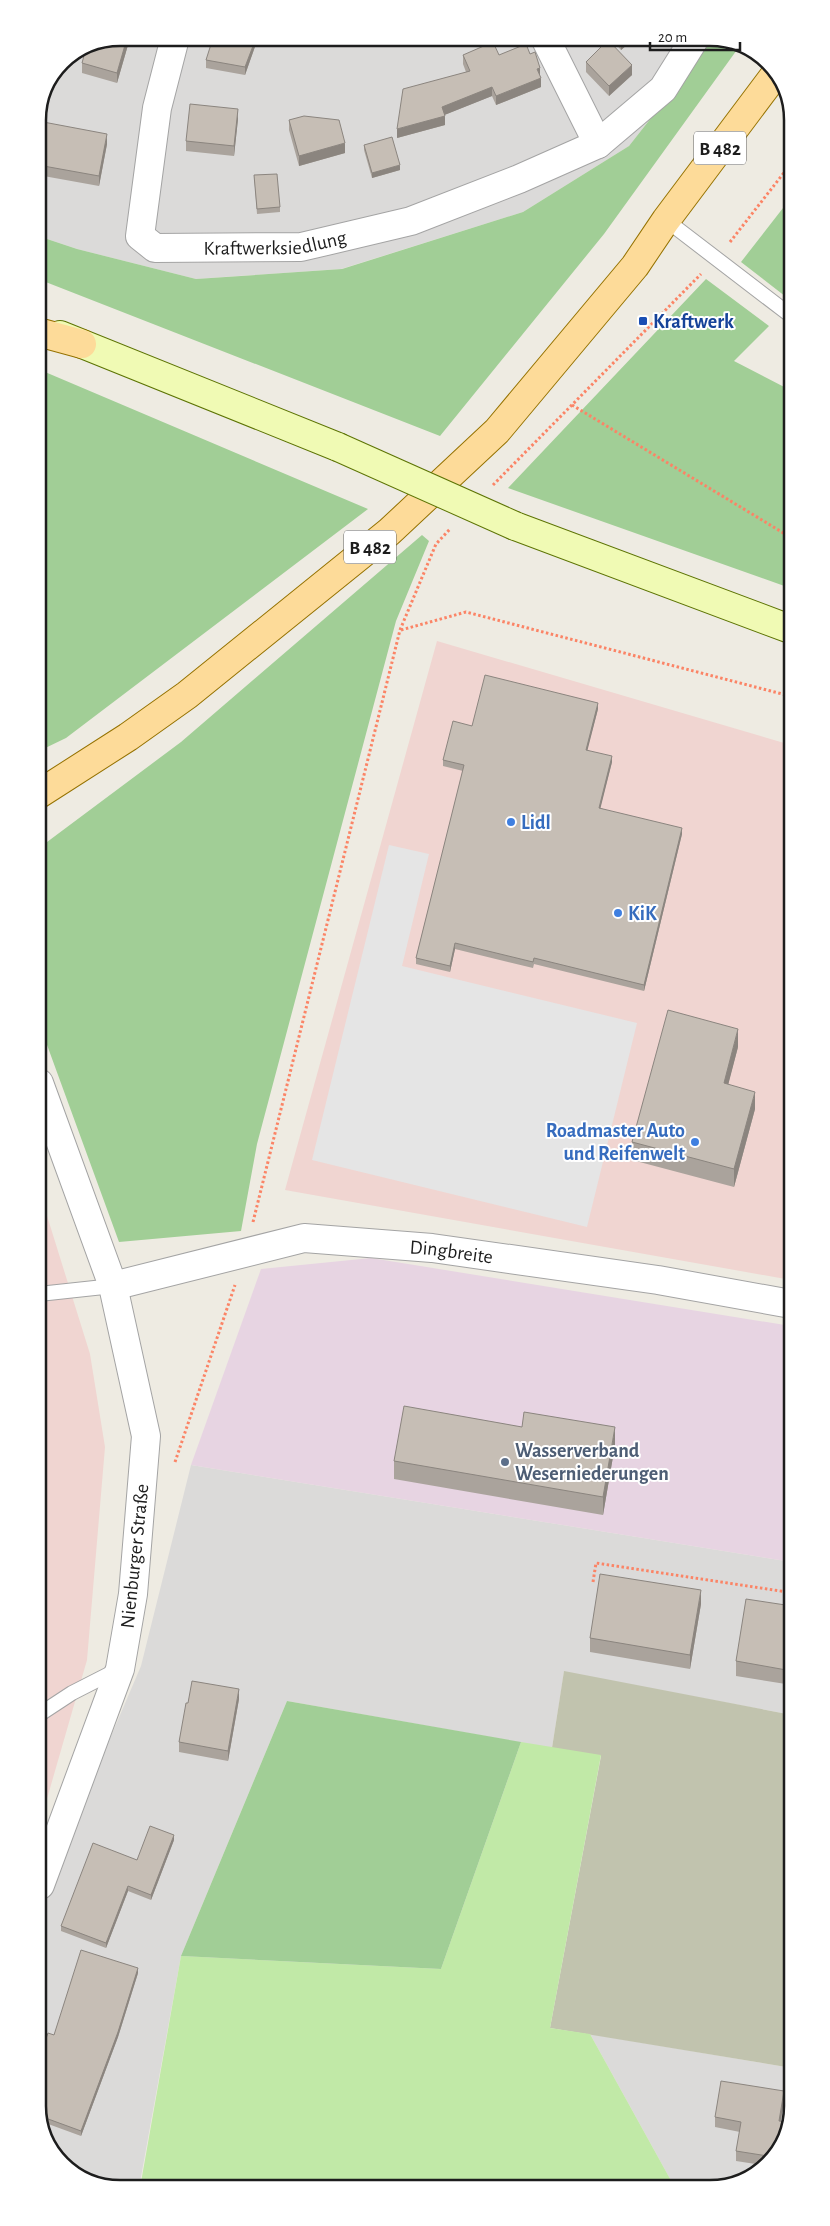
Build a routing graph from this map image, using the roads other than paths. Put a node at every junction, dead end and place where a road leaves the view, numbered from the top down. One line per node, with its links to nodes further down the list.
1 (173, 46): 5 (street, Kraftwerksiedlung)
2 (549, 46): 5 (street)
3 (690, 46): 5 (street, Kraftwerksiedlung)
4 (771, 80): 6 (main road, B 482)
5 (598, 144)
6 (666, 220): 7 (lane); 12 (main road, B 482)
7 (784, 311)
8 (46, 329): 10 (main road)
9 (46, 334): 10 (main road)
10 (82, 344): 11 (main road, bridge)
11 (784, 627)
12 (46, 790)
13 (46, 1102): 15 (street, Nienburger Straße)
14 (46, 1132): 15 (street, Nienburger Straße)
15 (90, 1219): 16 (street, Nienburger Straße)
16 (114, 1286): 17 (lane); 18 (street, Dingbreite); 19 (street, Nienburger Straße)
17 (46, 1293)
18 (784, 1303)
19 (120, 1669): 20 (lane); 21 (street, Nienburger Straße)
20 (46, 1710)
21 (46, 1869)

